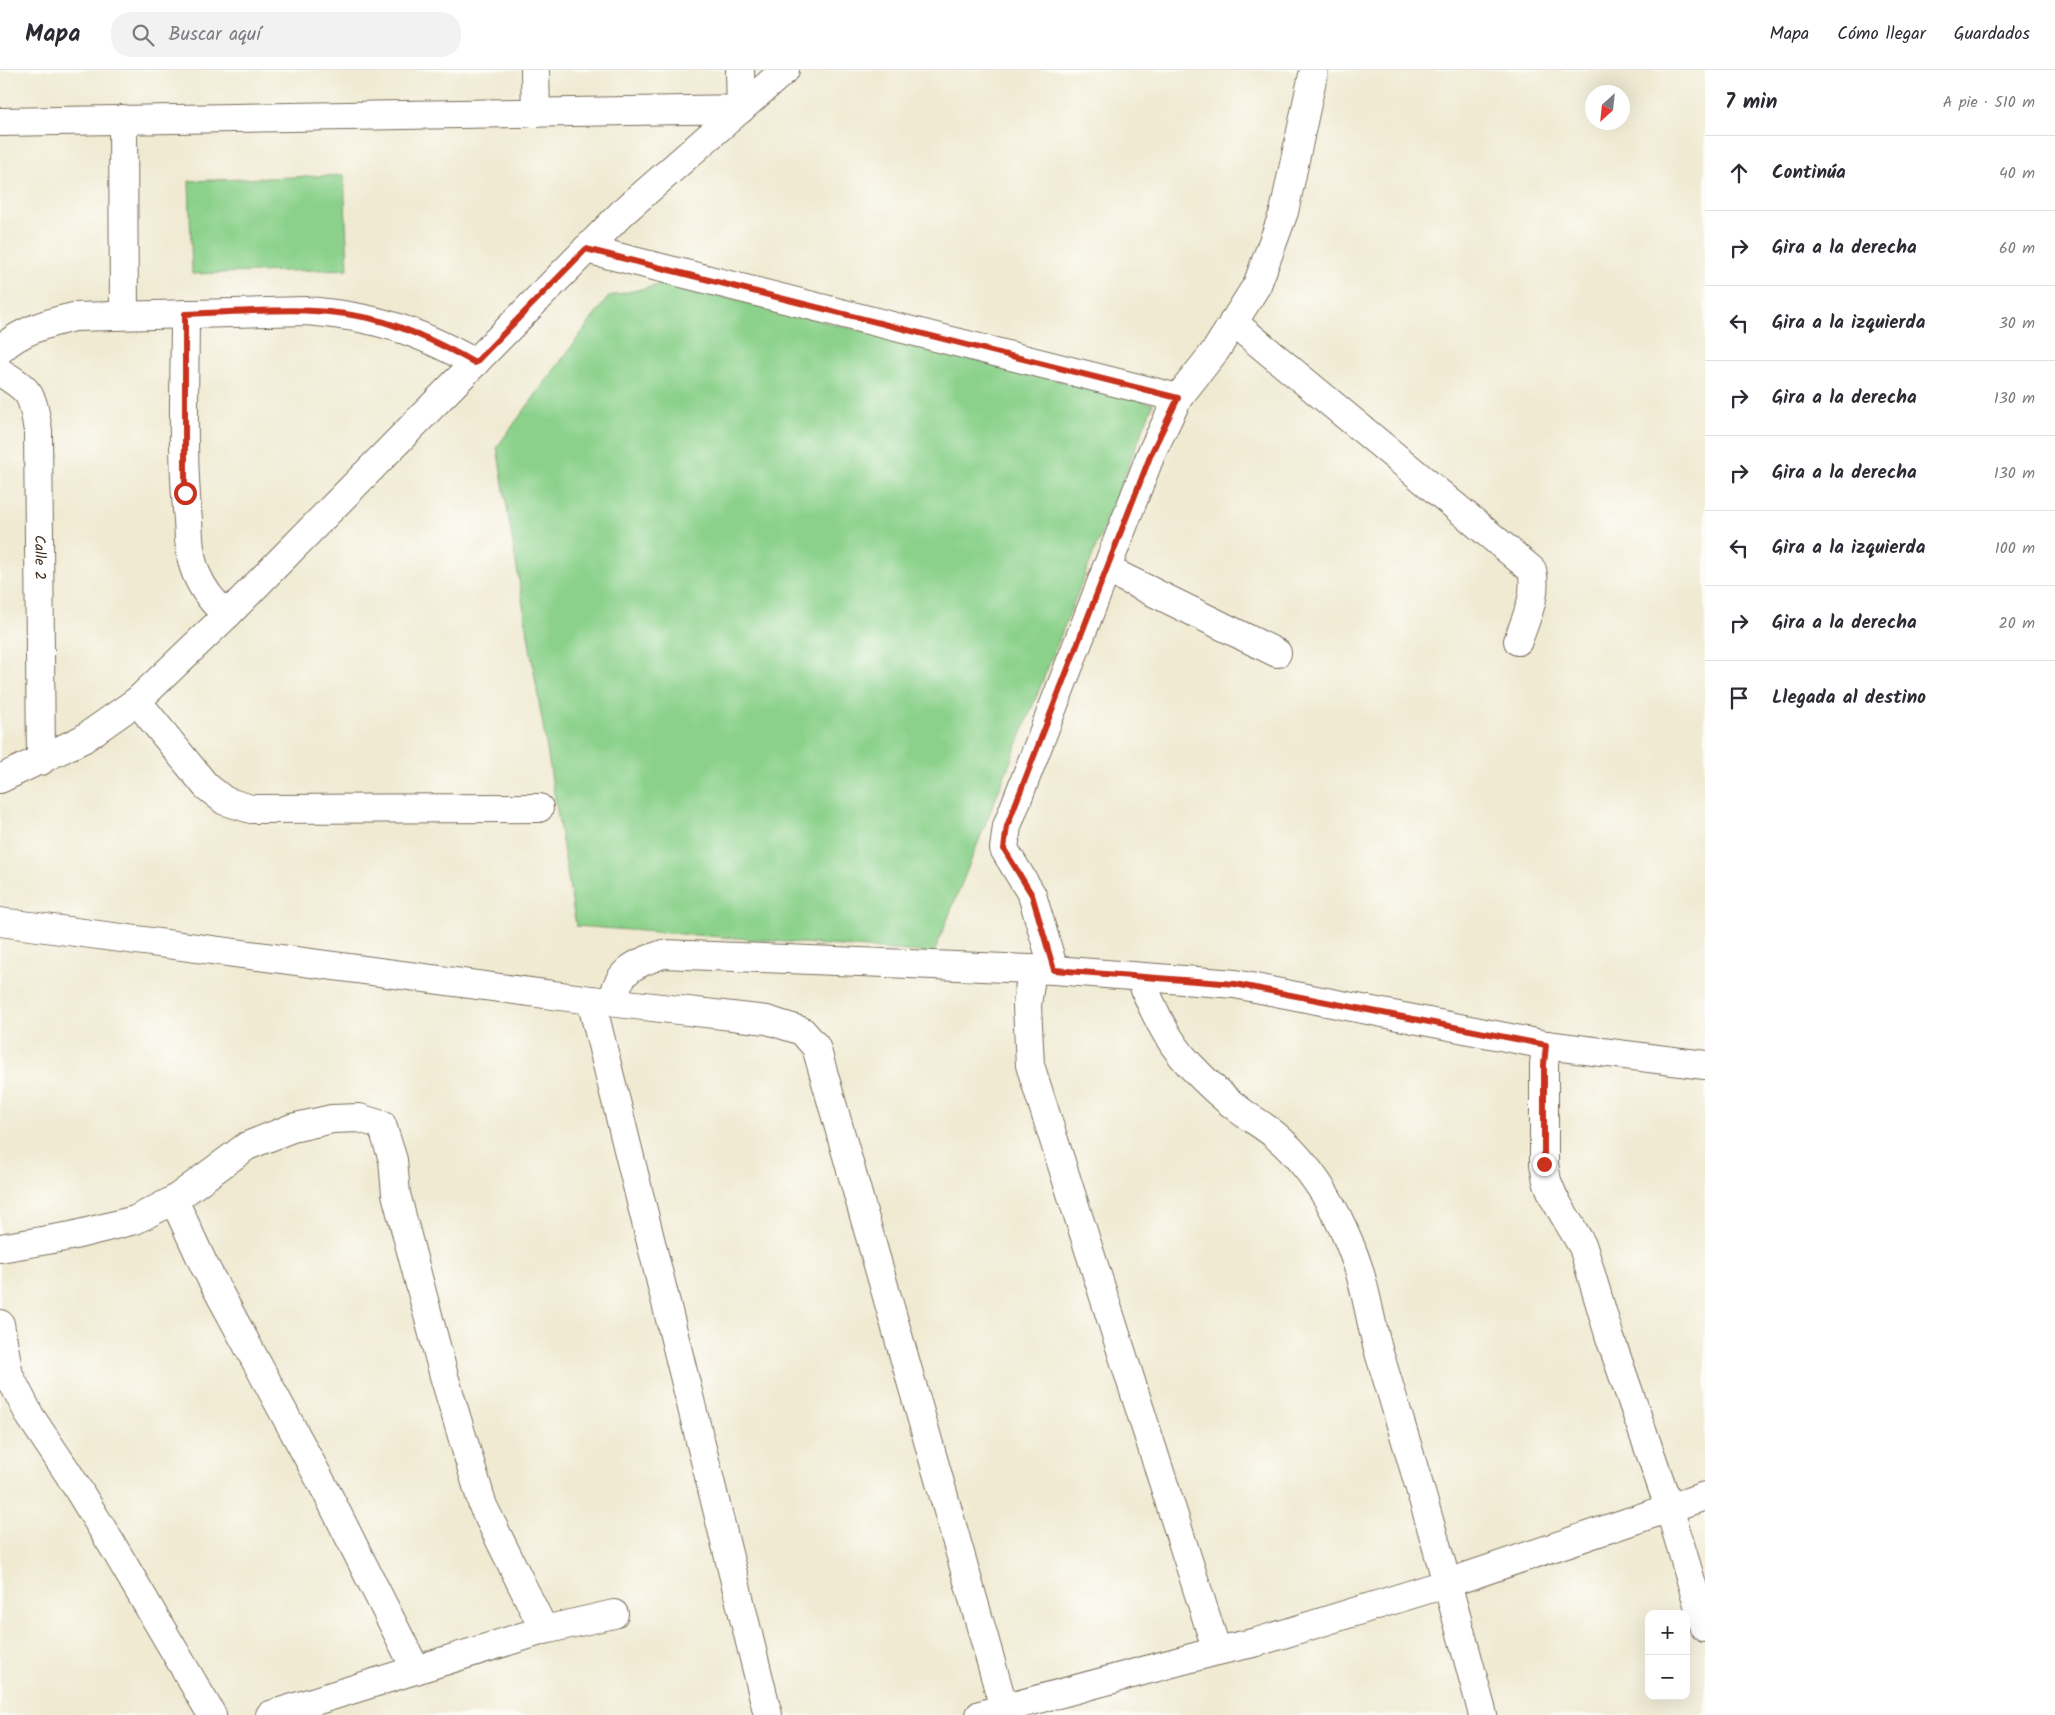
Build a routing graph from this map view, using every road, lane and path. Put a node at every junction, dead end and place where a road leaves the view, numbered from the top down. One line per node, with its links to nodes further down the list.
1 (535, 70): 6 (street)
2 (740, 70): 5 (street)
3 (786, 70): 5 (street)
4 (1314, 70): 12 (street)
5 (741, 109): 6 (street); 9 (street)
6 (536, 113): 7 (street)
7 (123, 119): 8 (street); 11 (street)
8 (0, 122)
9 (586, 249): 14 (street); 16 (street)
10 (185, 314): 11 (street); 14 (street); 18 (street)
11 (124, 315): 13 (street)
12 (1233, 322): 16 (street); 19 (street)
13 (0, 350)
14 (475, 363): 18 (street)
15 (0, 372): 22 (street, Calle 2)
16 (1178, 398): 17 (street)
17 (1106, 570): 20 (street); 26 (street)
18 (227, 615): 21 (street)
19 (1518, 641)
20 (1277, 653)
21 (137, 701): 22 (street); 24 (street)
22 (41, 761): 23 (street)
23 (0, 779)
24 (540, 808)
25 (0, 922): 28 (street)
26 (1043, 970): 27 (street); 28 (street); 40 (street)
27 (1140, 977): 29 (street); 36 (street)
28 (602, 1001): 42 (street); 45 (street)
29 (1546, 1045): 30 (street); 35 (street)
30 (1705, 1065)
31 (174, 1200): 32 (street); 39 (street); 41 (street)
32 (0, 1248)
33 (0, 1324): 43 (street)
34 (1705, 1496): 35 (street)
35 (1669, 1507): 36 (street); 38 (street)
36 (1448, 1583): 40 (street); 46 (street)
37 (614, 1614): 39 (street)
38 (1705, 1628)
39 (544, 1630): 41 (street)
40 (1218, 1651): 42 (street)
41 (416, 1670): 44 (street)
42 (996, 1712)
43 (212, 1715)
44 (270, 1715)
45 (768, 1715)
46 (1483, 1715)

